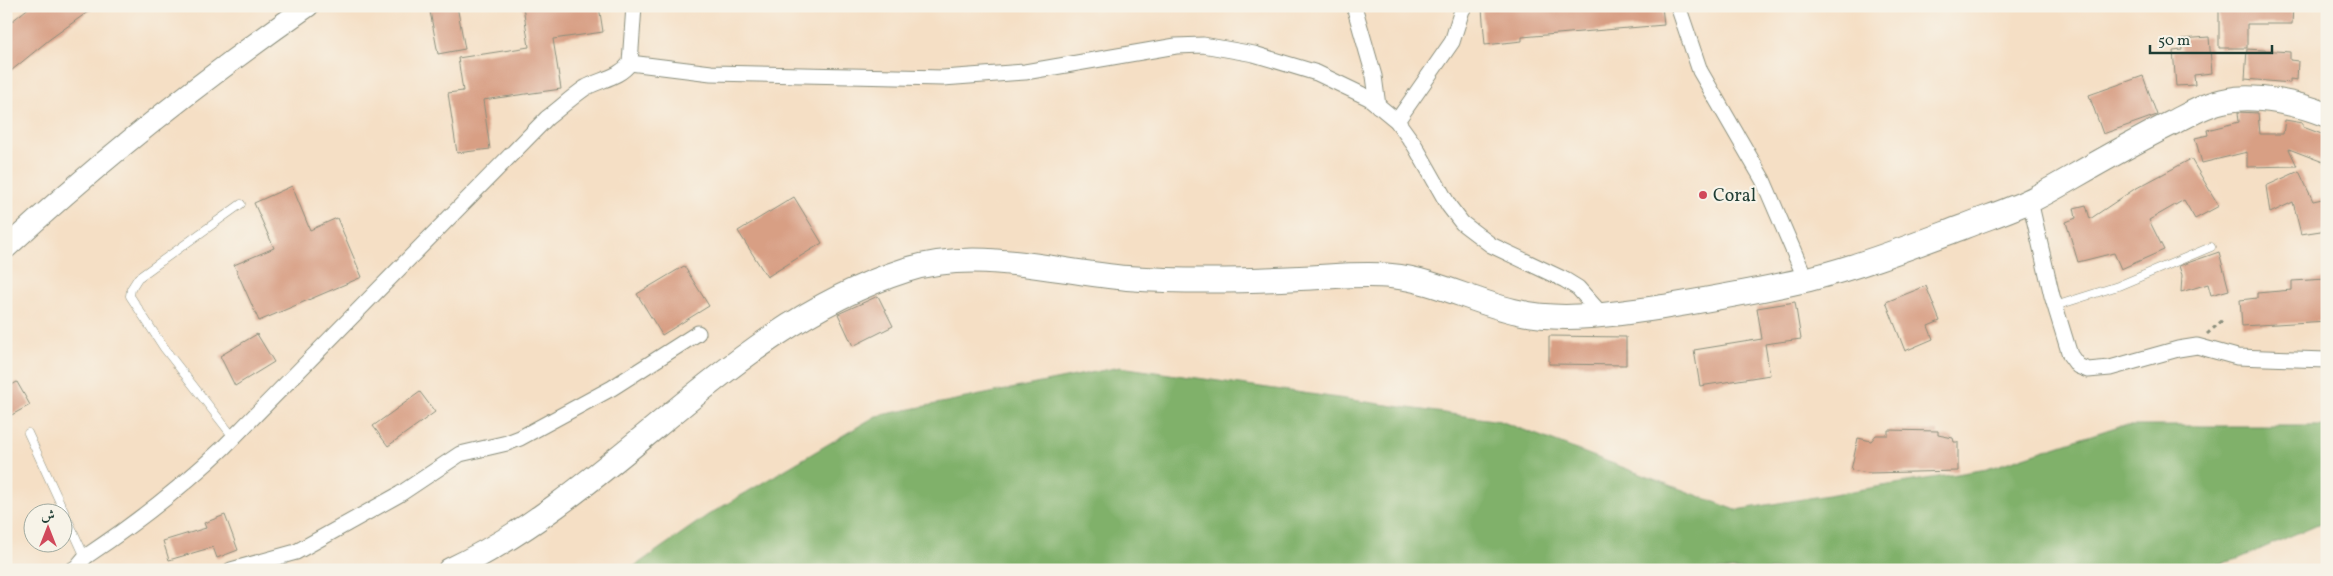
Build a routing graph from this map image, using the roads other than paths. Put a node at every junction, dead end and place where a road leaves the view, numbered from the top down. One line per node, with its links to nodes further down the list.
1 (308, 6): 13 (main road)
2 (634, 6): 6 (street)
3 (1354, 6): 7 (street)
4 (1466, 6): 9 (street)
5 (1678, 6): 14 (street)
6 (630, 63): 7 (street); 20 (street)
7 (1378, 106): 9 (street)
8 (2327, 115): 10 (main road)
9 (1397, 121): 16 (street)
10 (2030, 201): 14 (main road); 15 (street)
11 (241, 204): 20 (lane)
12 (2211, 247): 15 (lane)
13 (6, 248)
14 (1806, 280): 16 (main road)
15 (2055, 306): 18 (street)
16 (1602, 315): 23 (main road)
17 (698, 333): 22 (street)
18 (2327, 360)
19 (28, 433): 21 (lane)
20 (234, 438): 21 (street)
21 (79, 566)
22 (231, 570)
23 (450, 570)

